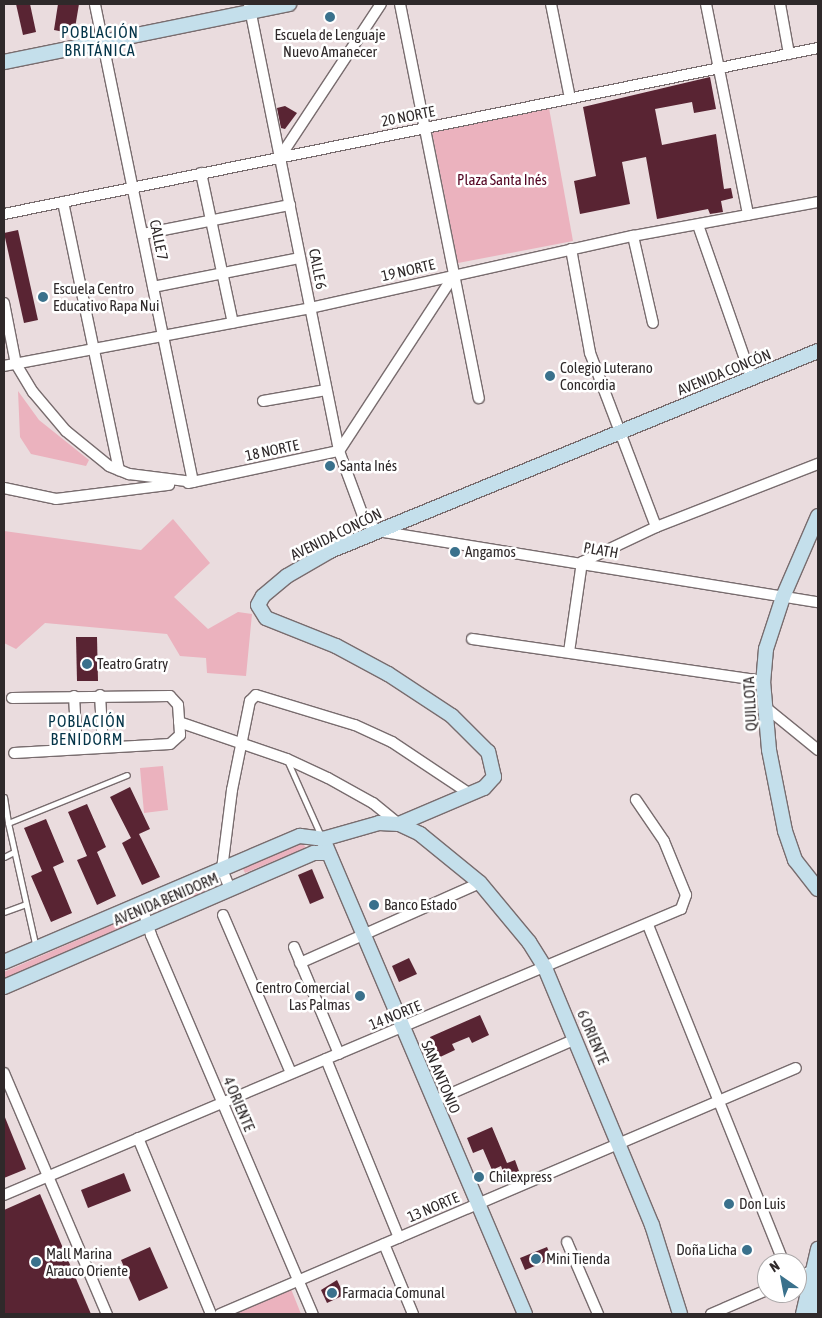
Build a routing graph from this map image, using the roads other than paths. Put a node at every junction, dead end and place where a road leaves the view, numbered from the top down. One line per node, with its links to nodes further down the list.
1 (96, 4): 9 (street, CALLE 7)
2 (288, 4): 8 (main road)
3 (381, 4): 16 (street)
4 (400, 4): 15 (street)
5 (551, 4): 14 (street)
6 (706, 4): 13 (street)
7 (780, 4): 11 (street)
8 (250, 8): 9 (main road); 16 (street, CALLE 6)
9 (103, 41): 12 (main road); 18 (street, CALLE 7)
10 (818, 48): 11 (street, 20 NORTE)
11 (789, 54): 13 (street, 20 NORTE)
12 (4, 62)
13 (719, 68): 14 (street, 20 NORTE); 23 (street)
14 (570, 98): 15 (street, 20 NORTE)
15 (425, 128): 16 (street, 20 NORTE); 31 (street)
16 (280, 157): 17 (street, 20 NORTE); 21 (street, CALLE 6)
17 (201, 174): 18 (street, 20 NORTE); 24 (street)
18 (133, 187): 19 (street, 20 NORTE); 26 (street, CALLE 7)
19 (63, 202): 22 (street, 20 NORTE); 38 (street)
20 (818, 202): 23 (street, 19 NORTE)
21 (290, 205): 24 (street); 29 (street, CALLE 6)
22 (4, 214)
23 (748, 215): 25 (street, 19 NORTE)
24 (211, 221): 26 (street); 30 (street)
25 (698, 225): 27 (street, 19 NORTE); 42 (street)
26 (143, 234): 32 (street, CALLE 7)
27 (634, 236): 28 (street, 19 NORTE); 36 (street)
28 (571, 250): 31 (street, 19 NORTE); 46 (street)
29 (300, 258): 30 (street); 34 (street, CALLE 6)
30 (223, 275): 32 (street); 35 (street)
31 (454, 275): 34 (street, 19 NORTE); 44 (street); 47 (street)
32 (153, 287): 37 (street, CALLE 7)
33 (4, 303): 40 (street)
34 (310, 308): 35 (street, 19 NORTE); 43 (street, CALLE 6)
35 (233, 323): 37 (street, 19 NORTE)
36 (653, 323)
37 (164, 337): 38 (street, 19 NORTE); 50 (street, CALLE 7)
38 (93, 349): 40 (street, 19 NORTE); 49 (street)
39 (818, 351): 42 (main road, AVENIDA CONCÓN)
40 (16, 364): 41 (street, 19 NORTE); 49 (street)
41 (4, 366)
42 (752, 378): 46 (main road, AVENIDA CONCÓN)
43 (326, 390): 45 (street); 47 (street, CALLE 6)
44 (479, 398)
45 (263, 401)
46 (619, 430): 53 (street); 54 (main road, AVENIDA CONCÓN)
47 (338, 450): 50 (street, 18 NORTE); 54 (street, CALLE 6)
48 (818, 464): 53 (street)
49 (119, 470): 50 (street)
50 (193, 482): 51 (street, 18 NORTE)
51 (4, 488)
52 (818, 516): 56 (main road, QUILLOTA)
53 (656, 527): 55 (street)
54 (378, 531): 55 (street, PLATH); 73 (main road, AVENIDA CONCÓN)
55 (582, 562): 56 (street, PLATH); 59 (street)
56 (783, 597): 57 (street, PLATH); 60 (main road, QUILLOTA)
57 (818, 602)
58 (472, 640): 59 (street)
59 (568, 652): 60 (street)
60 (763, 681): 64 (main road, QUILLOTA)
61 (100, 695): 62 (street); 65 (street); 68 (street)
62 (74, 696): 63 (street); 69 (street)
63 (12, 698)
64 (764, 706): 67 (street); 85 (main road, QUILLOTA)
65 (180, 722): 66 (street); 68 (street)
66 (239, 745): 71 (street); 73 (street); 82 (street)
67 (816, 745)
68 (103, 747): 69 (street)
69 (77, 748): 70 (street)
70 (14, 753)
71 (287, 759): 77 (street); 78 (lane)
72 (127, 775): 76 (lane)
73 (470, 794): 77 (main road, AVENIDA CONCÓN)
74 (4, 797): 76 (lane)
75 (636, 800): 91 (street, 14 NORTE)
76 (8, 823): 79 (lane)
77 (399, 824): 78 (main road, AVENIDA BENIDORM); 83 (main road, 6 ORIENTE)
78 (323, 839): 80 (main road); 82 (main road, AVENIDA BENIDORM)
79 (14, 852): 81 (lane); 86 (lane)
80 (328, 853): 84 (main road, AVENIDA BENIDORM); 92 (main road, SAN ANTONIO)
81 (4, 857)
82 (222, 869): 84 (street); 87 (main road, AVENIDA BENIDORM)
83 (480, 884): 92 (street); 97 (main road, 6 ORIENTE)
84 (230, 889): 90 (main road, AVENIDA BENIDORM)
85 (818, 889)
86 (26, 904): 88 (lane); 94 (lane)
87 (141, 904): 90 (street, 4 ORIENTE); 94 (main road, AVENIDA BENIDORM)
88 (4, 912)
89 (223, 915): 105 (street)
90 (146, 924): 98 (main road, AVENIDA BENIDORM); 107 (street, 4 ORIENTE)
91 (648, 925): 97 (street, 14 NORTE); 108 (street)
92 (364, 935): 96 (street); 99 (main road, SAN ANTONIO)
93 (294, 947): 96 (street)
94 (37, 948): 95 (main road, AVENIDA BENIDORM)
95 (4, 961)
96 (300, 963): 101 (street)
97 (545, 968): 99 (street, 14 NORTE); 100 (main road, 6 ORIENTE)
98 (4, 987)
99 (403, 1029): 101 (street, 14 NORTE); 106 (main road, SAN ANTONIO)
100 (576, 1039): 106 (street); 110 (main road, 6 ORIENTE)
101 (339, 1054): 102 (street, 14 NORTE)
102 (326, 1059): 105 (street, 14 NORTE); 114 (street)
103 (796, 1068): 108 (street, 13 NORTE)
104 (4, 1073): 111 (street)
105 (291, 1073): 107 (street, 14 NORTE)
106 (434, 1101): 113 (main road, SAN ANTONIO)
107 (222, 1102): 109 (street, 14 NORTE); 121 (street, 4 ORIENTE)
108 (719, 1102): 110 (street, 13 NORTE); 118 (street)
109 (138, 1138): 111 (street, 14 NORTE); 124 (street)
110 (619, 1144): 113 (street, 13 NORTE); 130 (main road, 6 ORIENTE)
111 (48, 1176): 112 (street, 14 NORTE); 123 (street)
112 (4, 1194)
113 (478, 1204): 114 (street, 13 NORTE); 128 (main road, SAN ANTONIO)
114 (399, 1238): 116 (street, 13 NORTE)
115 (567, 1242): 129 (street)
116 (384, 1244): 121 (street, 13 NORTE); 127 (street)
117 (818, 1250): 119 (main road)
118 (780, 1253)
119 (815, 1273): 120 (street); 132 (main road); 133 (main road)
120 (807, 1275)
121 (298, 1281): 125 (street, 13 NORTE); 126 (street, 4 ORIENTE)
122 (757, 1294): 131 (street)
123 (107, 1314)
124 (211, 1314)
125 (220, 1314)
126 (312, 1314)
127 (413, 1314)
128 (525, 1314)
129 (598, 1314)
130 (680, 1314)
131 (711, 1314)
132 (803, 1314)
133 (814, 1314)

